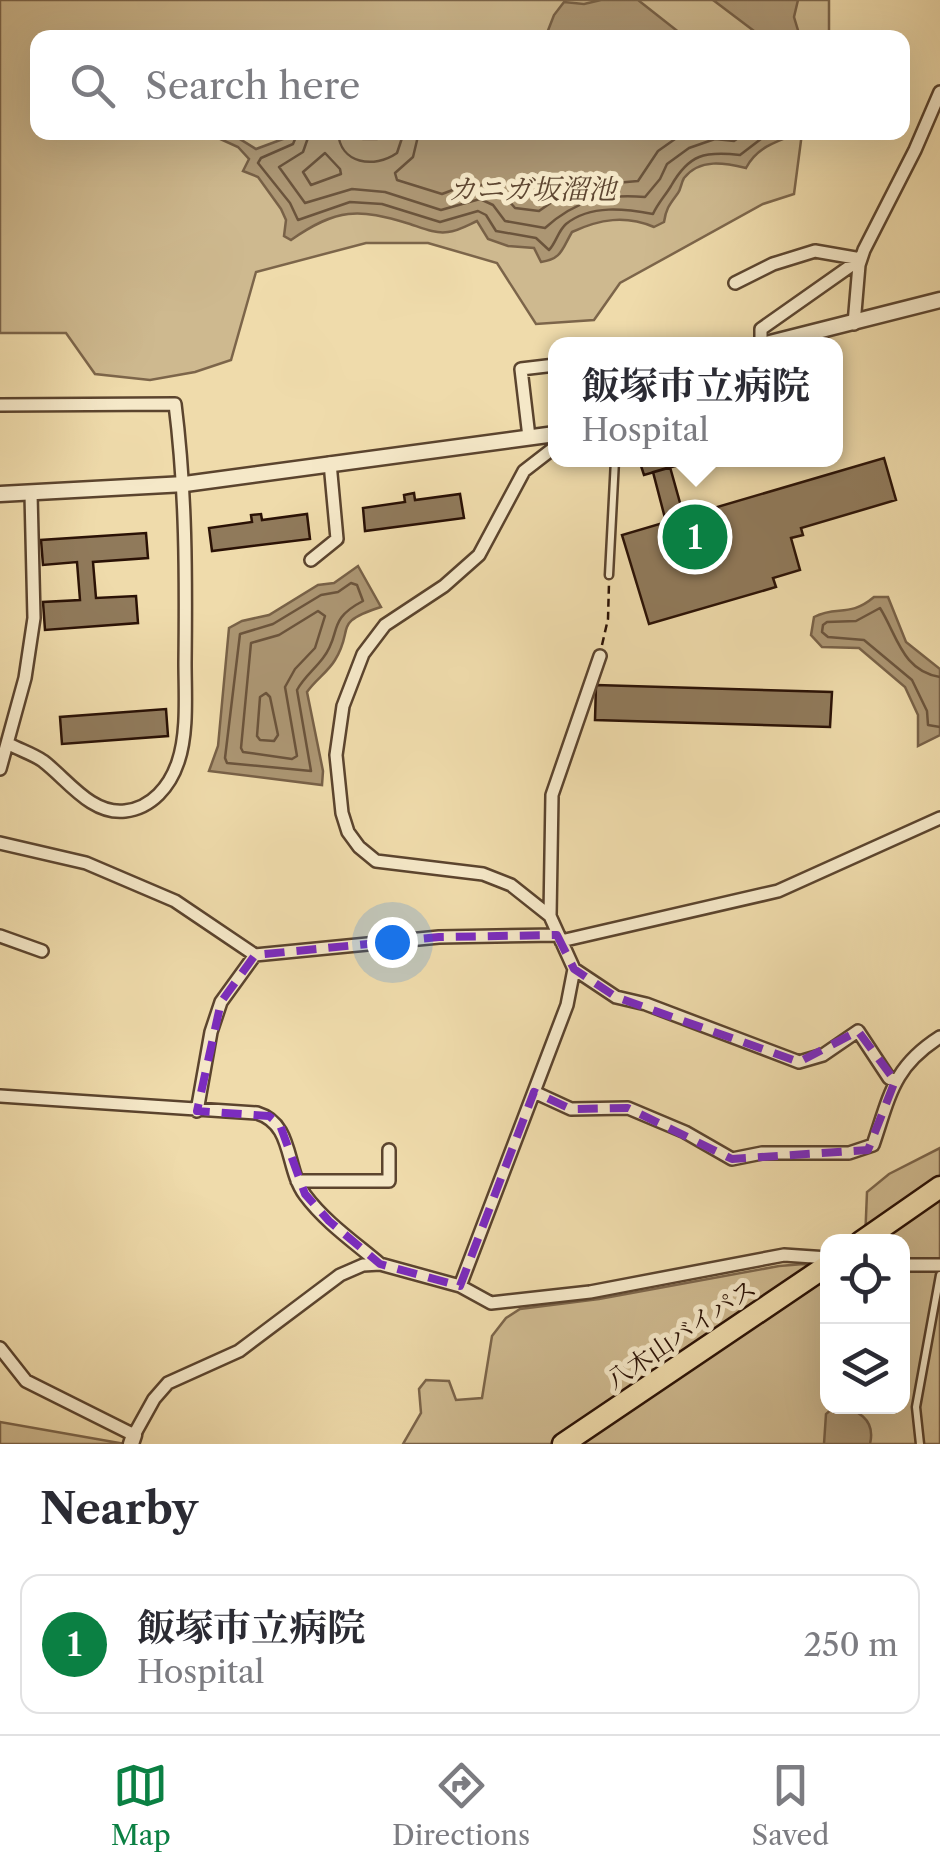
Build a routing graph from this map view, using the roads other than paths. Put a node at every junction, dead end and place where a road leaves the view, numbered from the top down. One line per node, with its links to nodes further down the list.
1 (940, 92): 2 (street)
2 (860, 259): 3 (street); 5 (street); 6 (street)
3 (735, 283)
4 (940, 300): 5 (street)
5 (854, 324): 7 (street)
6 (763, 337)
7 (796, 337)
8 (548, 366): 11 (street)
9 (0, 405): 15 (street)
10 (548, 435): 11 (street)
11 (529, 437): 13 (street)
12 (548, 452): 25 (street)
13 (330, 464): 15 (street); 18 (street)
14 (615, 467): 19 (lane)
15 (185, 484): 17 (street); 21 (street)
16 (0, 494): 17 (street)
17 (31, 494): 21 (street)
18 (311, 560)
19 (609, 575)
20 (600, 656): 25 (street)
21 (8, 744): 22 (street)
22 (0, 769)
23 (940, 818): 27 (street)
24 (0, 843): 29 (street)
25 (550, 916): 27 (street)
26 (0, 936): 28 (street)
27 (559, 938): 29 (street); 30 (street)
28 (42, 951)
29 (254, 956): 35 (street)
30 (574, 969): 32 (street); 33 (street)
31 (940, 1037): 32 (street)
32 (896, 1082): 33 (street)
33 (534, 1092): 46 (street)
34 (0, 1096): 35 (street)
35 (197, 1111): 37 (street)
36 (390, 1150): 37 (street)
37 (297, 1181): 40 (street)
38 (940, 1186): 39 (highway)
39 (872, 1234)
40 (380, 1264): 46 (street); 48 (street)
41 (910, 1264): 43 (street)
42 (820, 1265): 46 (street)
43 (940, 1265)
44 (820, 1267): 49 (highway, 八木山バイパス)
45 (940, 1275): 50 (lane)
46 (460, 1286)
47 (0, 1348): 48 (street)
48 (133, 1440)
49 (563, 1444)
50 (920, 1444)

